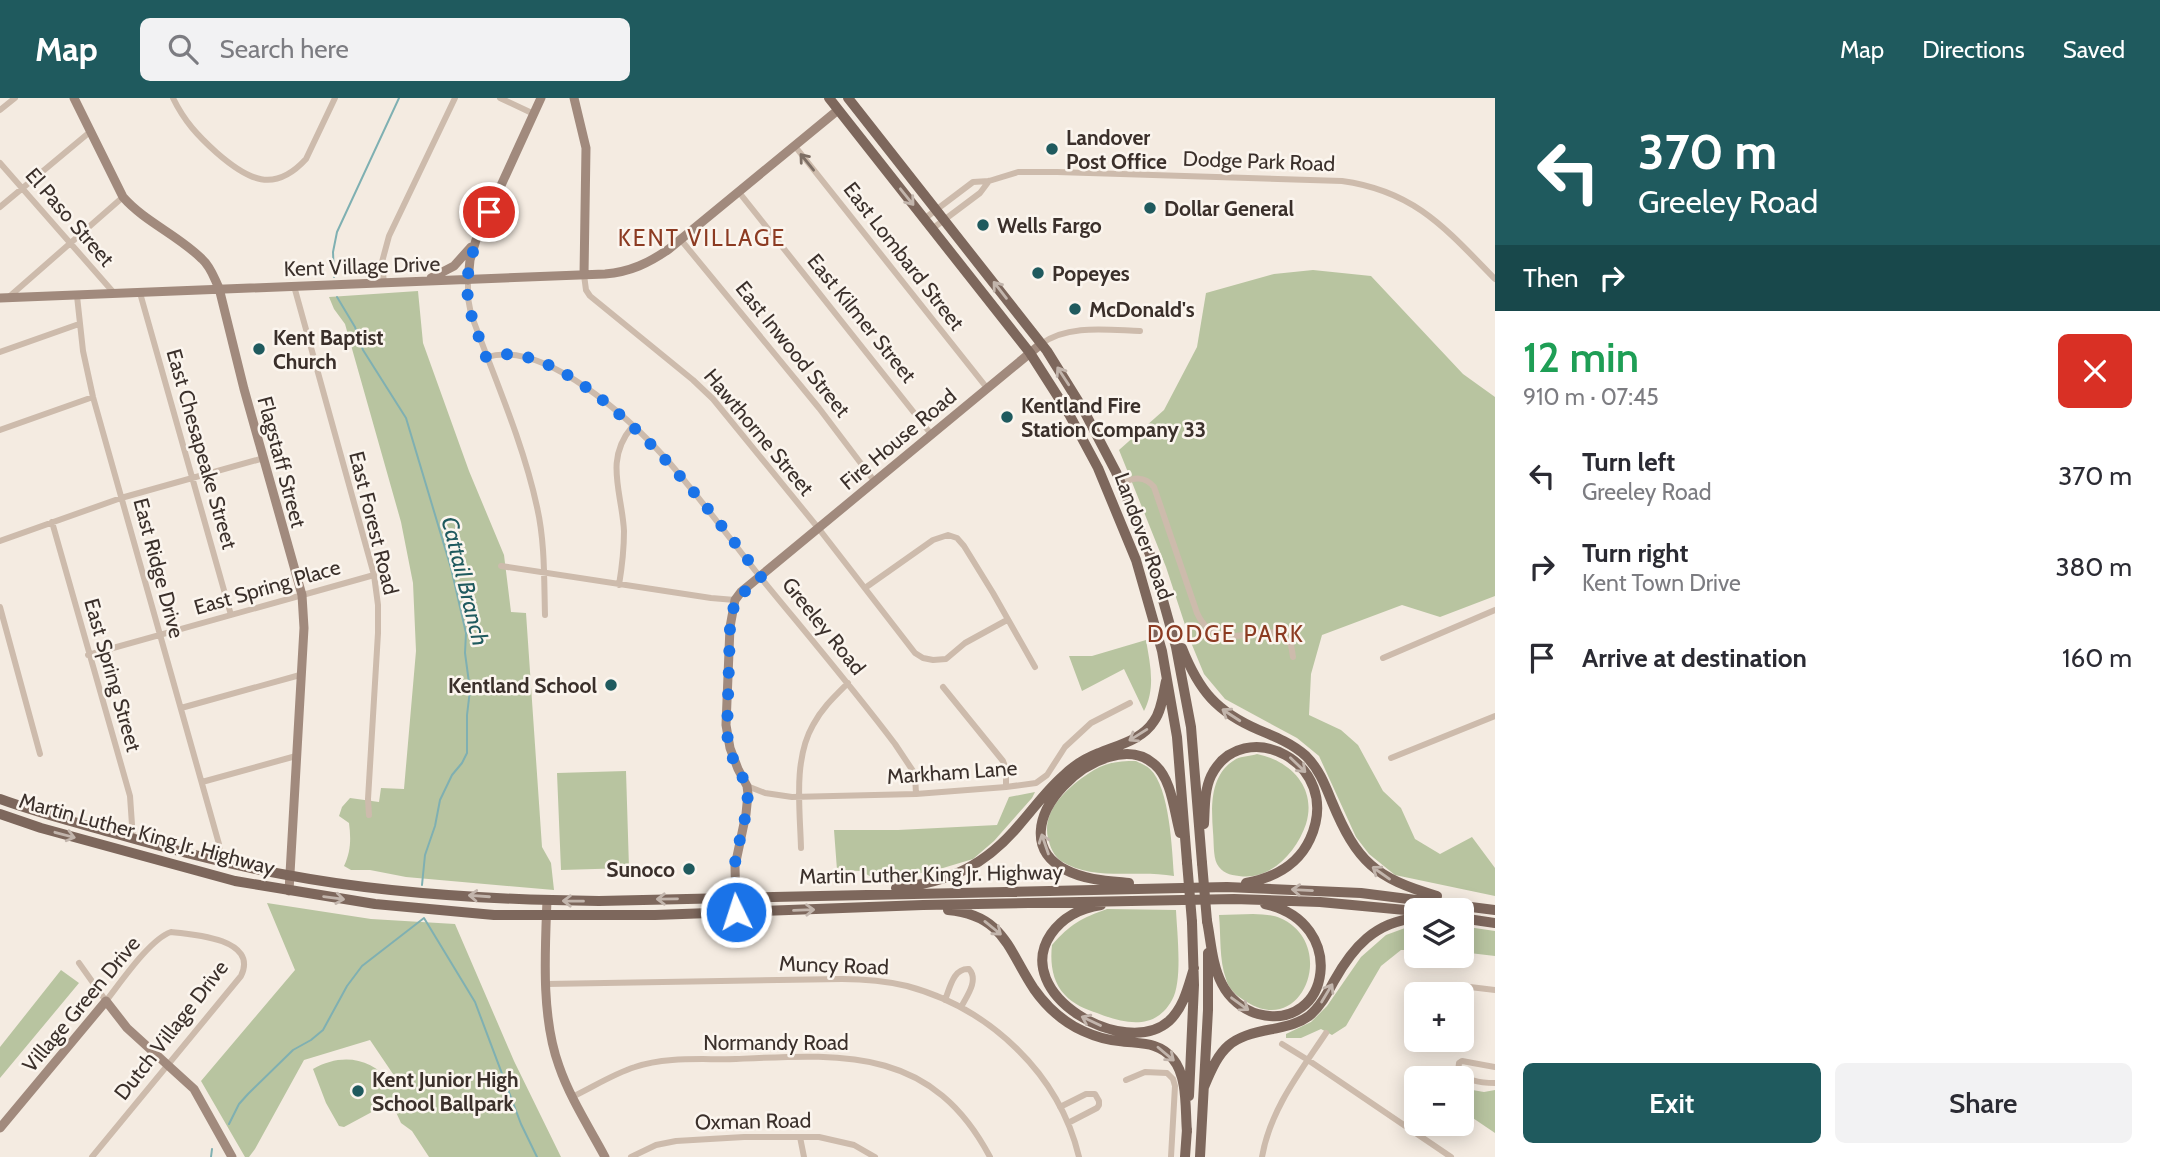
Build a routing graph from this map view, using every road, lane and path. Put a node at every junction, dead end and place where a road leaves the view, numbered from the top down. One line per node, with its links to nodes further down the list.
1 (15, 98): 11 (street)
2 (74, 98): 14 (street, Flagstaff Street)
3 (173, 98): 4 (street)
4 (335, 98)
5 (455, 98): 33 (street)
6 (500, 98): 13 (street)
7 (541, 98): 13 (street)
8 (574, 98): 29 (street)
9 (829, 98): 12 (main road, Landover Road)
10 (848, 98): 22 (main road, Landover Road)
11 (0, 110)
12 (838, 110): 15 (street, Kent Village Drive); 23 (main road, Landover Road, one-way to 23)
13 (534, 114): 26 (street)
14 (91, 131): 18 (street); 20 (street, Flagstaff Street)
15 (794, 145): 19 (street, Kent Village Drive); 46 (street, East Lombard Street, one-way to 15)
16 (0, 163): 18 (street, El Paso Street)
17 (989, 181): 22 (street, Dodge Park Road); 24 (street, Dodge Park Road); 30 (street, Dodge Park Road)
18 (22, 188): 21 (street); 28 (street, El Paso Street)
19 (738, 191): 27 (street, Kent Village Drive); 50 (street, East Kilmer Street)
20 (122, 197): 28 (street); 35 (street, Flagstaff Street)
21 (0, 207)
22 (936, 209): 23 (street, Dodge Park Road); 24 (main road, Landover Road)
23 (924, 219): 25 (main road, Landover Road)
24 (944, 220): 25 (street, Dodge Park Road); 42 (main road, Landover Road, one-way to 24)
25 (932, 229): 44 (main road, Landover Road)
26 (477, 240): 31 (street); 32 (street)
27 (681, 240): 29 (street, Kent Village Drive); 53 (street, East Inwood Street)
28 (69, 243): 37 (street, El Paso Street); 39 (street)
29 (584, 275): 31 (street, Kent Village Drive); 58 (street, Hawthorne Street)
30 (1495, 279)
31 (468, 280): 32 (street, Kent Village Drive); 45 (street)
32 (421, 281): 33 (street, Kent Village Drive)
33 (384, 282): 34 (street, Kent Village Drive)
34 (294, 286): 35 (street, Kent Village Drive); 62 (street, East Forest Road)
35 (219, 288): 36 (street, Kent Village Drive); 51 (street, Flagstaff Street)
36 (140, 293): 37 (street, Kent Village Drive); 52 (street, East Chesapeake Street)
37 (115, 294): 38 (street, Kent Village Drive)
38 (77, 296): 39 (street, Kent Village Drive); 40 (street, East Ridge Drive)
39 (4, 298)
40 (79, 324): 43 (street); 47 (street, East Ridge Drive)
41 (1140, 331): 42 (street)
42 (1041, 344): 44 (street, Fire House Road); 54 (main road, Landover Road, one-way to 42)
43 (0, 352)
44 (1030, 353): 46 (street, Fire House Road); 55 (main road, Landover Road)
45 (486, 357): 48 (street, Greeley Road); 61 (street)
46 (987, 388): 50 (street, Fire House Road)
47 (93, 397): 49 (street); 56 (street, East Ridge Drive)
48 (632, 427): 63 (street, Greeley Road); 64 (street)
49 (0, 430)
50 (932, 434): 53 (street, Fire House Road)
51 (264, 458): 52 (street); 66 (street, Flagstaff Street)
52 (193, 477): 56 (street); 70 (street, East Chesapeake Street)
53 (876, 482): 58 (street, Fire House Road)
54 (1121, 483): 55 (main road); 72 (main road, Landover Road); 76 (street)
55 (1108, 490): 80 (main road, Landover Road)
56 (121, 498): 57 (street); 74 (street, East Ridge Drive)
57 (52, 522): 59 (street); 75 (street, East Spring Street)
58 (819, 529): 63 (street, Fire House Road); 65 (street, Hawthorne Street)
59 (0, 541)
60 (501, 566): 61 (street)
61 (543, 573): 64 (street); 71 (street)
62 (374, 575): 66 (street, East Spring Place); 96 (street, East Forest Road)
63 (761, 577): 67 (street, Fire House Road); 81 (street, Greeley Road)
64 (619, 585): 67 (street)
65 (865, 588): 73 (street, Hawthorne Street); 73 (street)
66 (302, 595): 70 (street, East Spring Place); 79 (street, Flagstaff Street)
67 (735, 600): 90 (street)
68 (0, 607): 86 (street)
69 (1495, 610): 77 (street)
70 (231, 615): 74 (street, East Spring Place)
71 (545, 615)
72 (1170, 618): 101 (main road, Landover Road); 109 (main road, one-way to 72)
73 (1007, 620): 78 (street)
74 (159, 635): 75 (street, East Spring Place); 84 (street, East Ridge Drive)
75 (89, 655): 97 (street, East Spring Street)
76 (1293, 657)
77 (1383, 657)
78 (1035, 667)
79 (300, 675): 84 (street); 87 (street, Flagstaff Street)
80 (1167, 677): 100 (main road, Landover Road); 106 (main road, one-way to 106)
81 (848, 683): 92 (street, Greeley Road); 93 (street)
82 (943, 687): 91 (street)
83 (1130, 703): 91 (street, Markham Lane)
84 (181, 708): 89 (street, East Ridge Drive)
85 (1495, 716): 88 (street)
86 (40, 754)
87 (296, 756): 89 (street); 102 (street, Flagstaff Street)
88 (1391, 758)
89 (202, 782): 99 (street, East Ridge Drive)
90 (747, 786): 93 (street, Markham Lane); 107 (street)
91 (1006, 788): 92 (street, Markham Lane)
92 (916, 794): 93 (street, Markham Lane)
93 (800, 797): 98 (street)
94 (0, 799): 97 (main road, Martin Luther King Jr. Highway)
95 (0, 814): 105 (main road, Martin Luther King Jr. Highway, one-way to 105)
96 (369, 815)
97 (133, 839): 99 (main road, Martin Luther King Jr. Highway)
98 (801, 848)
99 (220, 862): 102 (main road, Martin Luther King Jr. Highway)
100 (1187, 862): 103 (main road, one-way to 100); 125 (main road, Landover Road, bridge)
101 (1202, 863): 104 (main road, one-way to 104); 121 (main road, Landover Road, bridge)
102 (290, 876): 105 (street, Flagstaff Street); 111 (main road, Martin Luther King Jr. Highway, one-way to 102)
103 (1171, 887): 104 (main road, Martin Luther King Jr. Highway); 106 (main road, Martin Luther King Jr. Highway)
104 (1227, 887): 108 (main road, Martin Luther King Jr. Highway, one-way to 104)
105 (289, 891): 118 (main road, Martin Luther King Jr. Highway, one-way to 118)
106 (855, 895): 107 (main road, Martin Luther King Jr. Highway)
107 (735, 898): 111 (main road, Martin Luther King Jr. Highway, one-way to 111); 117 (street)
108 (1406, 898)
109 (1444, 898)
110 (1234, 899): 112 (main road, Martin Luther King Jr. Highway); 116 (main road, Martin Luther King Jr. Highway); 121 (main road, one-way to 110)
111 (547, 900): 118 (street)
112 (1128, 900): 114 (main road, Martin Luther King Jr. Highway); 125 (main road, one-way to 112)
113 (1474, 906): 115 (main road, Martin Luther King Jr. Highway)
114 (881, 908): 117 (main road, Martin Luther King Jr. Highway, one-way to 114); 144 (main road, one-way to 144)
115 (1495, 909)
116 (1404, 910)
117 (736, 912): 118 (main road, Martin Luther King Jr. Highway)
118 (547, 915): 126 (street)
119 (1404, 920): 139 (main road, one-way to 119)
120 (1474, 920): 122 (main road)
121 (1207, 921): 139 (main road, Landover Road)
122 (1495, 923)
123 (163, 935): 130 (street, Village Green Drive); 135 (street, Dutch Village Drive)
124 (79, 963): 130 (street)
125 (1194, 968): 144 (main road, Landover Road)
126 (547, 984): 129 (street, Muncy Road); 140 (street)
127 (1474, 988): 128 (street)
128 (1495, 990)
129 (945, 1000): 131 (street, Muncy Road); 131 (street)
130 (106, 1001): 135 (street); 143 (street, Village Green Drive)
131 (961, 1007): 141 (street, Muncy Road)
132 (1326, 1033): 134 (street)
133 (1282, 1044): 134 (street)
134 (1308, 1060): 157 (street); 158 (street)
135 (168, 1064): 146 (street, Dutch Village Drive); 147 (street)
136 (1495, 1067): 138 (street)
137 (1126, 1080): 154 (street)
138 (1495, 1083)
139 (1204, 1087): 156 (main road, Landover Road)
140 (572, 1097): 148 (street); 152 (street, Normandy Road)
141 (1060, 1107): 142 (street, Muncy Road); 142 (street)
142 (1068, 1123): 153 (street, Muncy Road)
143 (0, 1128)
144 (1187, 1132): 155 (main road, Landover Road)
145 (800, 1137): 149 (street, Oxman Road); 150 (street); 151 (street, Oxman Road)
146 (92, 1157)
147 (232, 1157)
148 (606, 1157)
149 (631, 1157)
150 (804, 1157)
151 (874, 1157)
152 (990, 1157)
153 (1079, 1157)
154 (1171, 1157)
155 (1185, 1157)
156 (1200, 1157)
157 (1262, 1157)
158 (1451, 1157)

